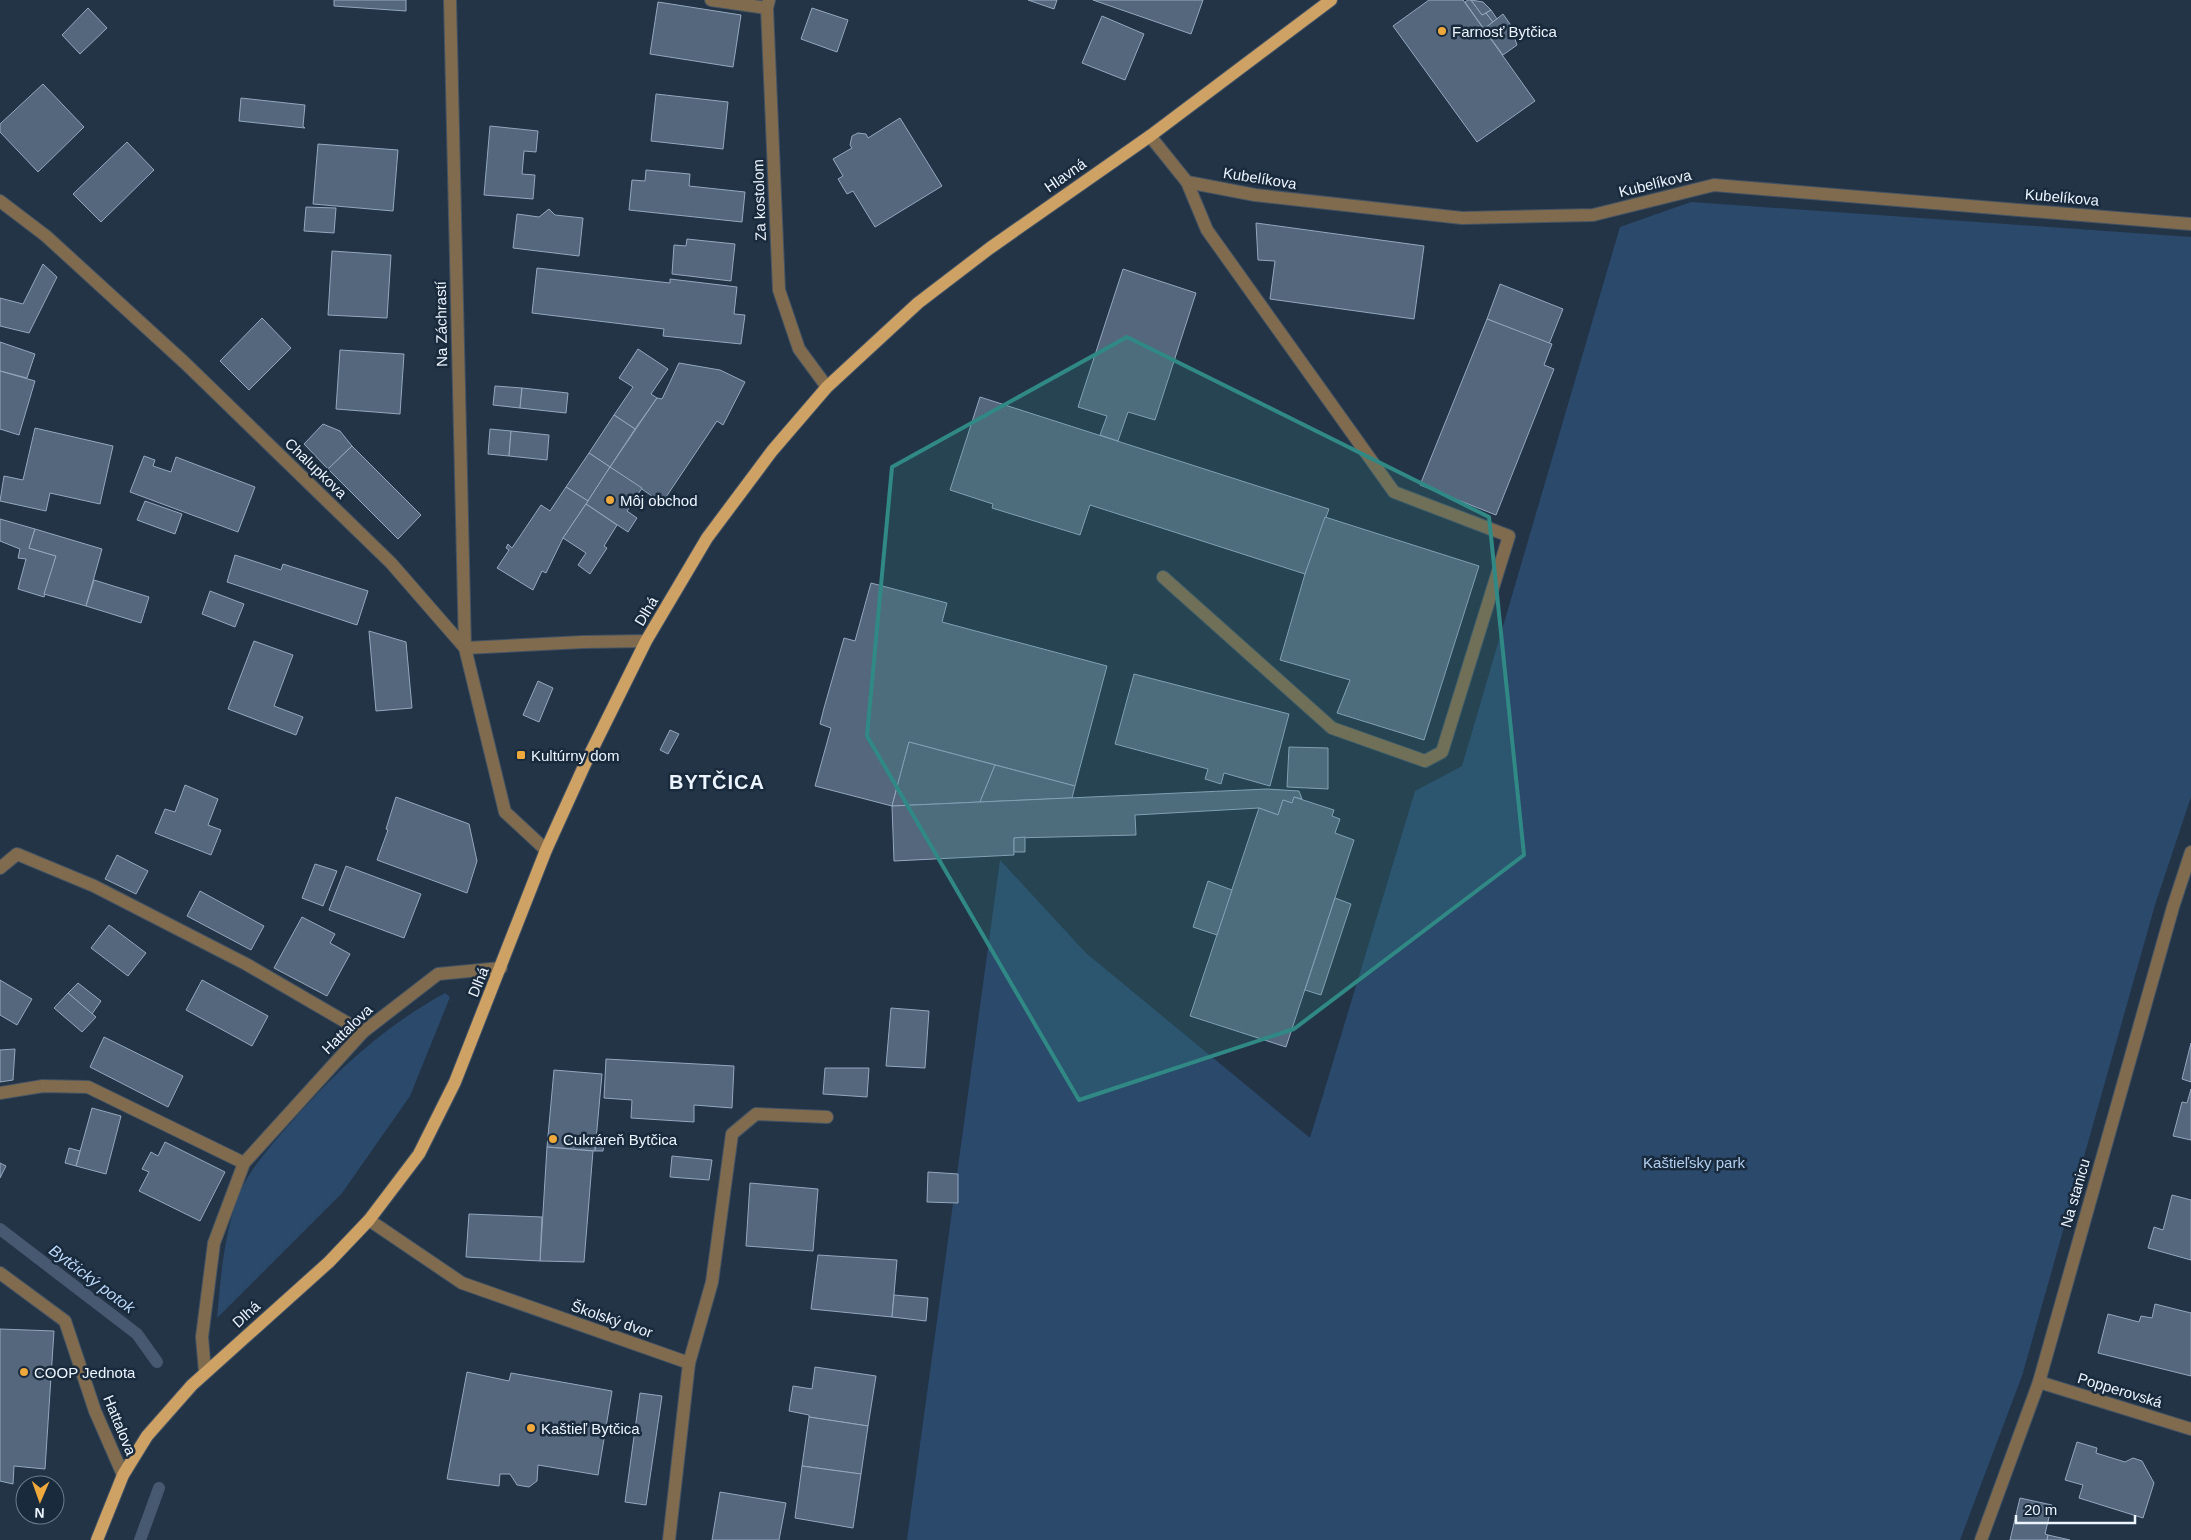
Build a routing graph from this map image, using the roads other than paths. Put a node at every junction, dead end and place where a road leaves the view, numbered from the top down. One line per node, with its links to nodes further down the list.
1 (450, 0): 12 (street, Na Záchrastí)
2 (711, 0): 4 (street)
3 (1331, 0): 5 (main road, Hlavná)
4 (768, 4): 9 (street, Za kostolom)
5 (1150, 136): 6 (street); 9 (main road, Hlavná)
6 (1187, 182): 8 (street, Kubelíkova); 10 (street)
7 (0, 201): 12 (street, Chalupkova)
8 (2191, 224)
9 (827, 387): 11 (main road, Dlhá)
10 (1163, 577)
11 (646, 641): 12 (street); 13 (main road, Dlhá)
12 (465, 648): 13 (street)
13 (546, 850): 16 (main road, Dlhá)
14 (2191, 852): 25 (street, Na stanicu)
15 (0, 868): 17 (street)
16 (501, 968): 17 (street, Hattalova); 21 (main road, Dlhá)
17 (363, 1032): 20 (street, Hattalova)
18 (0, 1094): 20 (street)
19 (827, 1117): 23 (street)
20 (244, 1163): 24 (street, Hattalova)
21 (370, 1220): 23 (street, Školský dvor); 24 (main road, Dlhá)
22 (0, 1274): 27 (street, Hattalova)
23 (689, 1363): 29 (street)
24 (205, 1372): 27 (main road, Dlhá)
25 (2039, 1382): 26 (street, Popperovská); 30 (street, Na stanicu)
26 (2191, 1429)
27 (123, 1475): 28 (main road, Dlhá)
28 (97, 1540)
29 (669, 1540)
30 (1982, 1540)

